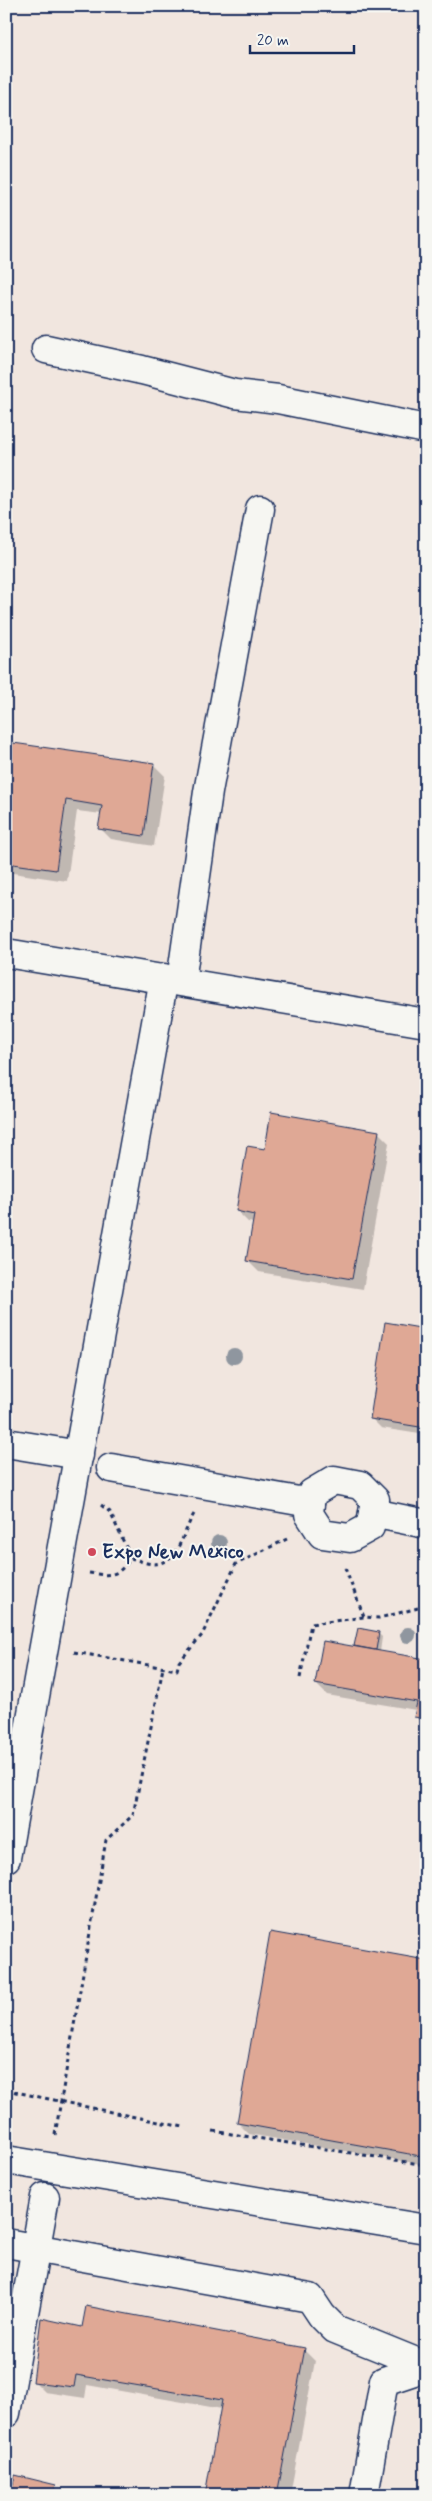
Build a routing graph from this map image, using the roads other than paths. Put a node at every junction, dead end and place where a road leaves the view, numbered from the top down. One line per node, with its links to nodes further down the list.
1 (46, 349): 2 (street)
2 (426, 429)
3 (260, 510): 5 (street)
4 (6, 954): 5 (street)
5 (172, 980): 6 (street); 8 (street)
6 (426, 1023)
7 (6, 1443): 8 (street)
8 (79, 1455): 13 (street)
9 (110, 1468): 11 (street)
10 (374, 1513): 11 (street); 11 (street); 12 (street)
11 (313, 1514)
12 (426, 1524)
13 (6, 1858)
14 (6, 2160): 16 (street)
15 (45, 2196): 18 (street)
16 (426, 2229)
17 (6, 2243): 18 (street)
18 (37, 2248): 19 (street); 20 (street)
19 (426, 2366): 21 (street)
20 (6, 2413)
21 (364, 2495)

